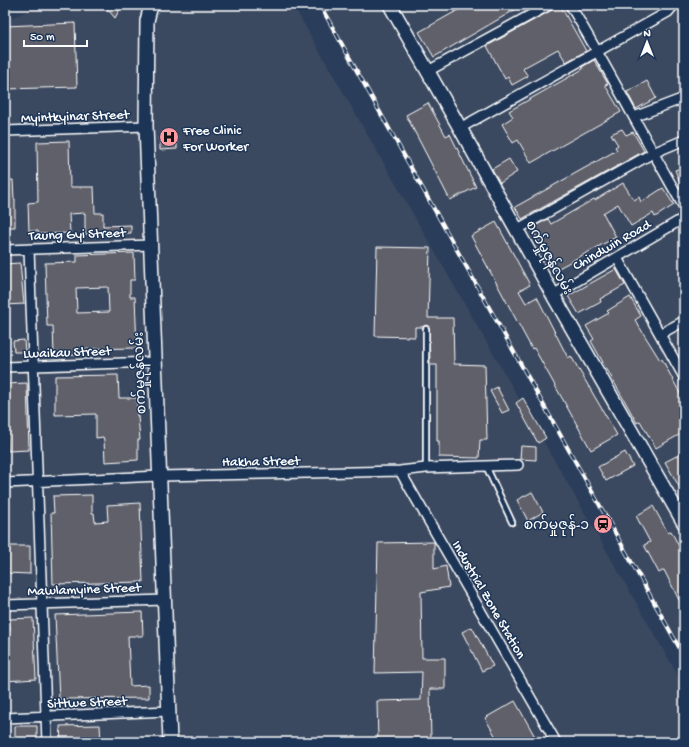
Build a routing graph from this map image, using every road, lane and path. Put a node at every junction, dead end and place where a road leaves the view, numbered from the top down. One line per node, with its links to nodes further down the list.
1 (153, 5): 10 (street, စက်မှုဇုန်လမ်း)
2 (390, 5): 7 (street, စက်မှုဇုန်လမ်း)
3 (549, 5): 7 (street)
4 (570, 5): 6 (street)
5 (674, 5): 6 (street)
6 (598, 52): 9 (street); 11 (street)
7 (428, 71): 11 (street, စက်မှုဇုန်လမ်း)
8 (684, 98): 9 (street)
9 (634, 117): 14 (street)
10 (146, 126): 12 (street, Myintkyinar Street); 18 (street, စက်မှုဇုန်လမ်း)
11 (460, 128): 17 (street, စက်မှုဇုန်လမ်း)
12 (5, 131)
13 (684, 140): 14 (street)
14 (653, 153): 15 (street); 17 (street)
15 (684, 207)
16 (684, 218): 21 (street, Chindwin Road)
17 (516, 230): 22 (street, စက်မှုဇုန်လမ်း)
18 (150, 245): 19 (street, Taung Gyi Street); 26 (street, စက်မှုဇုန်လမ်း)
19 (29, 249): 20 (street, Taung Gyi Street); 27 (street)
20 (5, 250)
21 (617, 258): 22 (street, Chindwin Road); 25 (street)
22 (552, 295): 38 (street, စက်မှုဇုန်လမ်း)
23 (684, 321): 25 (street)
24 (426, 328): 32 (lane)
25 (660, 334): 29 (street)
26 (155, 362): 27 (street, Lwaikau Street); 34 (street, စက်မှုဇုန်လမ်း)
27 (33, 367): 28 (street, Lwaikau Street); 35 (street)
28 (5, 368)
29 (684, 377)
30 (518, 465): 31 (street, Hakha Street)
31 (486, 466): 32 (street, Hakha Street); 37 (lane)
32 (426, 468): 33 (street, Hakha Street)
33 (400, 471): 34 (street, Hakha Street); 47 (street, Industrial Zone Station)
34 (159, 476): 35 (street, Hakha Street); 39 (street, စက်မှုဇုန်လမ်း)
35 (37, 482): 36 (street, Hakha Street); 40 (street)
36 (5, 483)
37 (512, 522)
38 (684, 523)
39 (164, 600): 40 (street, Mawlamyine Street); 42 (street, စက်မှုဇုန်လမ်း)
40 (41, 604): 41 (street, Mawlamyine Street); 43 (street)
41 (5, 605)
42 (169, 712): 43 (street, Sittwe Street); 46 (street, စက်မှုဇုန်လမ်း)
43 (47, 717): 44 (street, Sittwe Street); 45 (street)
44 (5, 718)
45 (47, 742)
46 (170, 742)
47 (556, 742)

